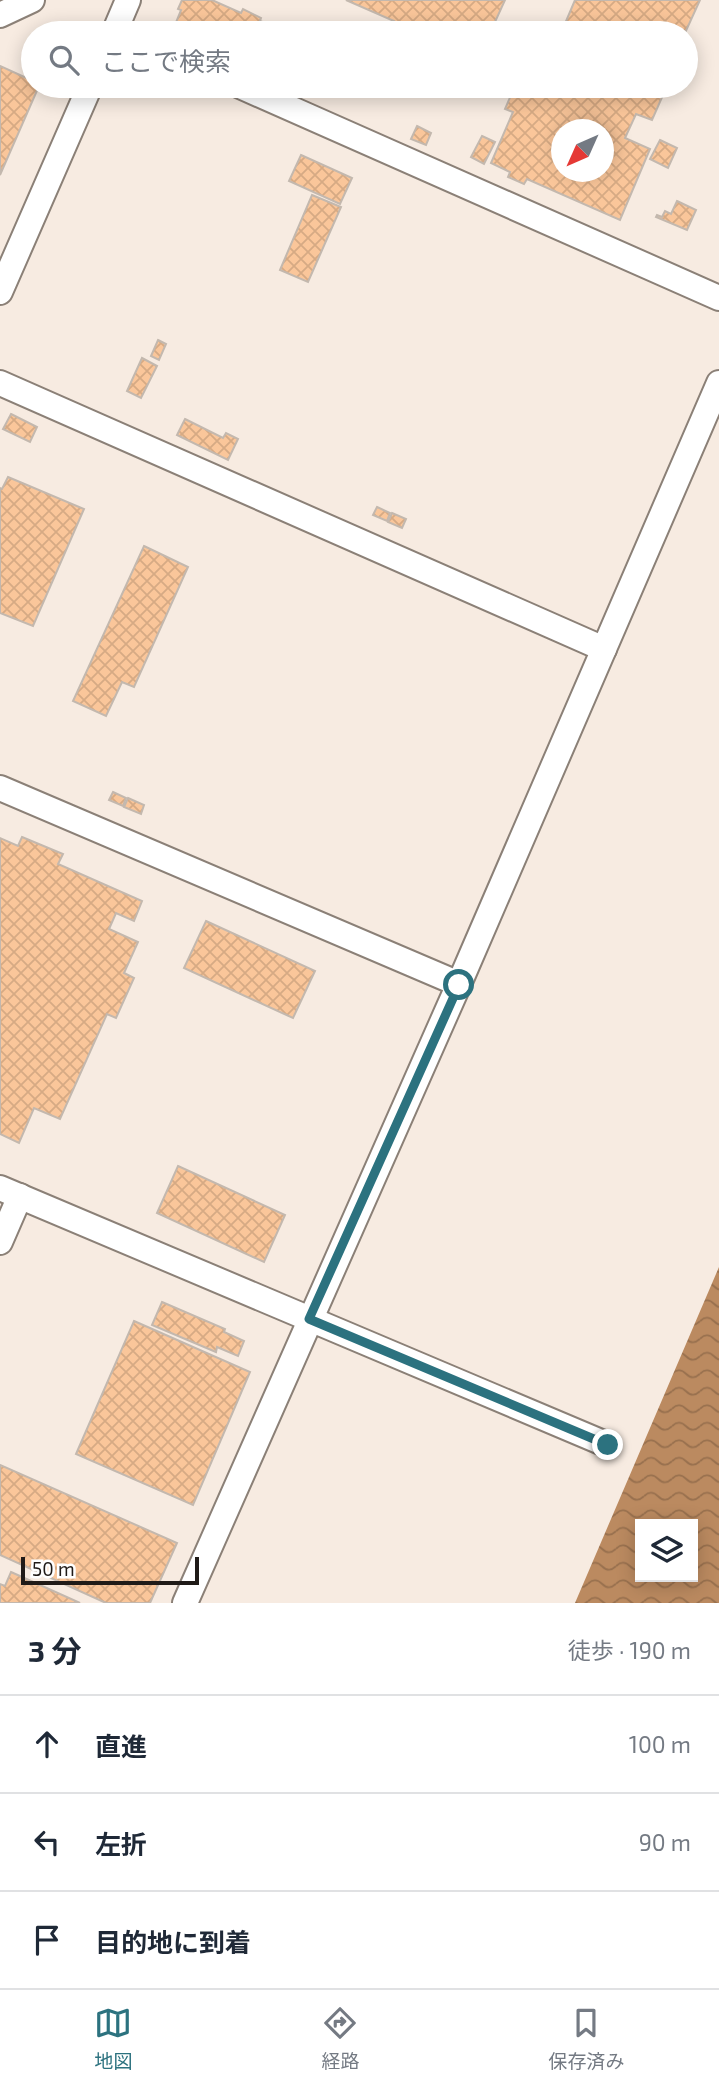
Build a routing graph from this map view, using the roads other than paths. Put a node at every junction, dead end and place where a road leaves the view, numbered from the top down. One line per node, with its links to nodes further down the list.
1 (32, 0): 3 (lane)
2 (128, 0): 4 (lane)
3 (0, 15)
4 (121, 21)
5 (85, 98): 7 (lane)
6 (267, 98): 8 (lane)
7 (0, 292)
8 (719, 298)
9 (0, 383): 11 (lane)
10 (719, 383): 11 (lane)
11 (604, 649): 13 (lane)
12 (0, 788): 13 (lane)
13 (459, 985): 16 (lane)
14 (10, 1192): 15 (lane); 16 (lane)
15 (0, 1242)
16 (309, 1319): 17 (lane); 18 (lane)
17 (608, 1445)
18 (185, 1603)

